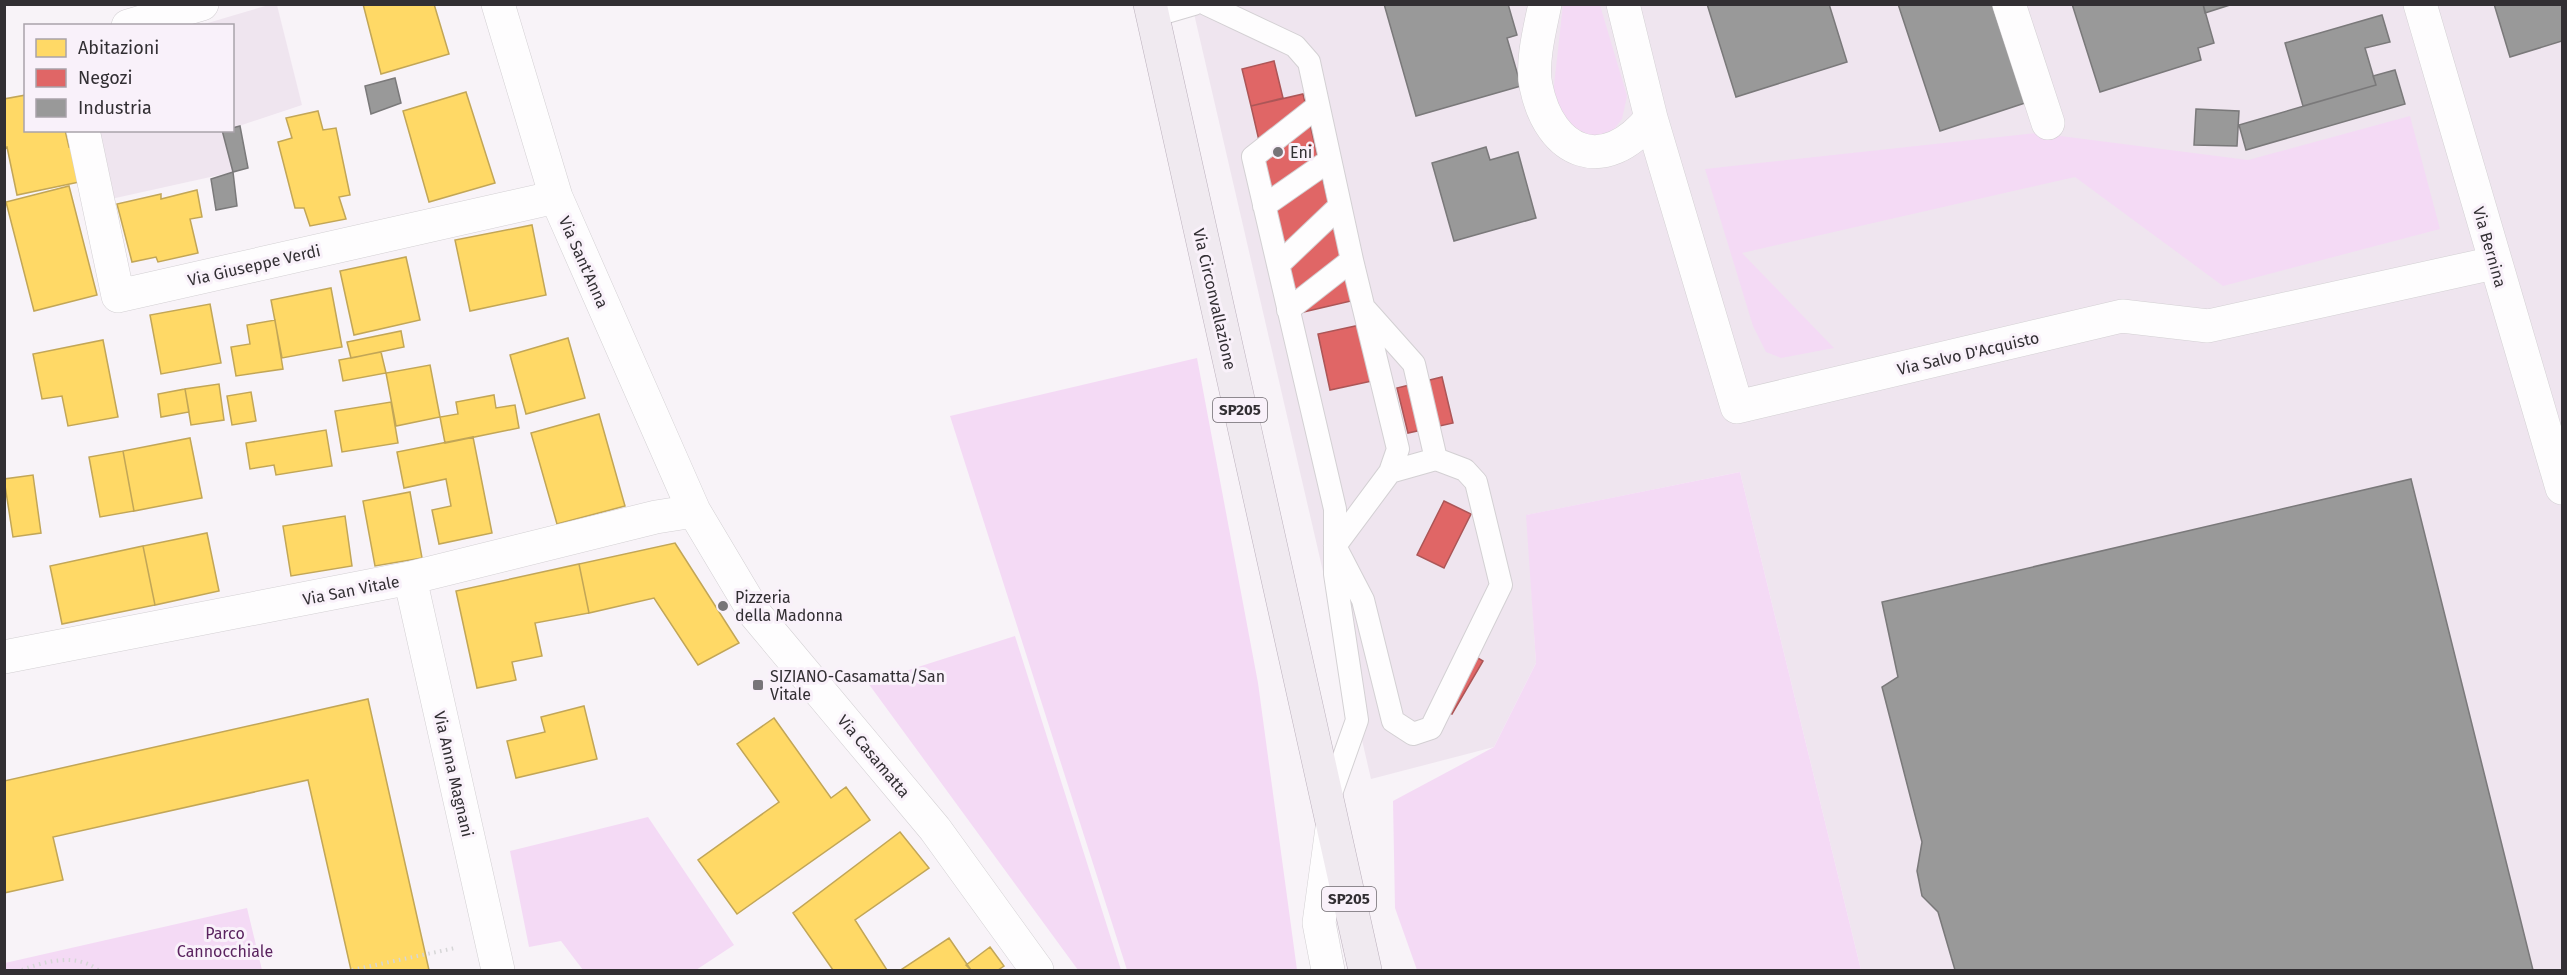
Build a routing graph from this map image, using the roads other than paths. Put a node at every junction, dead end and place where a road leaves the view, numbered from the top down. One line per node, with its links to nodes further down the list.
1 (202, 4): 10 (street)
2 (498, 4): 16 (street, Via Sant'Anna)
3 (1194, 4): 9 (lane)
4 (1206, 4): 11 (lane)
5 (1545, 4): 12 (street)
6 (1623, 4): 12 (street, Via Salvo D'Acquisto)
7 (2009, 4): 13 (street)
8 (2420, 4): 20 (street, Via Bernina)
9 (1151, 10): 31 (main road, Via Circonvallazione / SP205)
10 (135, 24)
11 (1318, 106): 15 (lane); 17 (lane)
12 (1651, 117): 20 (street, Via Salvo D'Acquisto)
13 (2048, 123)
14 (83, 132): 16 (street, Via Giuseppe Verdi)
15 (1330, 160): 17 (lane); 18 (lane)
16 (556, 197): 27 (street, Via Sant'Anna)
17 (1264, 206): 21 (lane)
18 (1340, 206): 19 (lane); 21 (lane)
19 (1352, 260): 22 (lane); 23 (lane)
20 (2494, 263): 26 (street, Via Bernina)
21 (1278, 265): 23 (lane)
22 (1363, 307): 24 (lane); 25 (lane)
23 (1288, 310): 28 (lane)
24 (1436, 459): 25 (lane); 28 (lane)
25 (1390, 472): 28 (lane)
26 (2562, 488)
27 (694, 512): 29 (street, Via San Vitale); 33 (street, Via Casamatta)
28 (1335, 546): 31 (lane)
29 (411, 578): 30 (street, Via San Vitale); 32 (street, Via Anna Magnani)
30 (4, 657)
31 (1330, 816): 34 (street); 35 (main road, SP205)
32 (495, 955)
33 (1037, 970)
34 (1328, 970)
35 (1365, 970)

